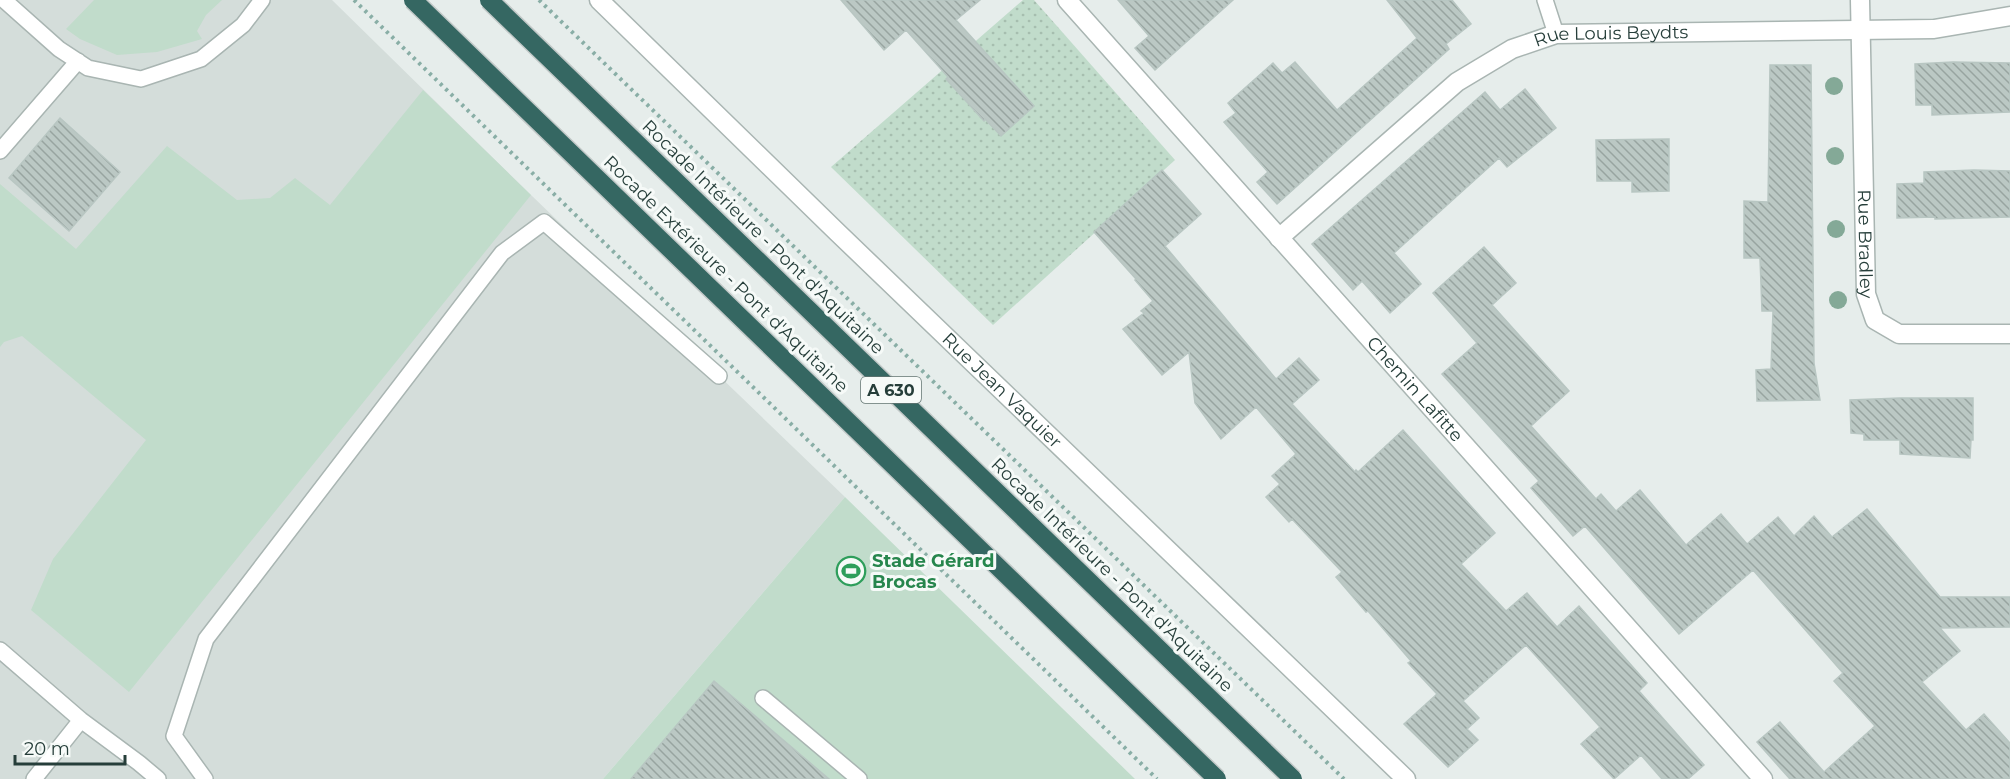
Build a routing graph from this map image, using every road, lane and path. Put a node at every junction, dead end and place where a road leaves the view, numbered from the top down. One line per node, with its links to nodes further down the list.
1 (4, 0): 14 (lane)
2 (262, 0): 14 (lane)
3 (354, 0): 26 (path, bridge)
4 (413, 0): 27 (highway, Rocade Extérieure - Pont d'Aquitaine / A 630, bridge)
5 (489, 0): 28 (highway, Rocade Intérieure - Pont d'Aquitaine / A 630, bridge)
6 (539, 0): 29 (path, bridge)
7 (599, 0): 30 (street, Rue Jean Vaquier)
8 (1066, 0): 16 (street, Chemin Lafitte)
9 (1545, 0): 13 (lane)
10 (1860, 0): 12 (street, Rue Bradley)
11 (2010, 16): 12 (street, Rue Louis Beydts)
12 (1861, 29): 13 (street, Rue Louis Beydts); 17 (street, Rue Bradley)
13 (1556, 34): 16 (street, Rue Louis Beydts)
14 (78, 61): 15 (lane)
15 (0, 151)
16 (1279, 238): 31 (street, Chemin Lafitte)
17 (2010, 334)
18 (719, 376): 24 (lane)
19 (0, 650): 21 (lane)
20 (763, 698): 25 (lane)
21 (81, 720): 22 (lane); 23 (lane)
22 (34, 779)
23 (158, 779)
24 (204, 779)
25 (859, 779)
26 (1157, 779)
27 (1217, 779)
28 (1293, 779)
29 (1344, 779)
30 (1406, 779)
31 (1763, 779)

